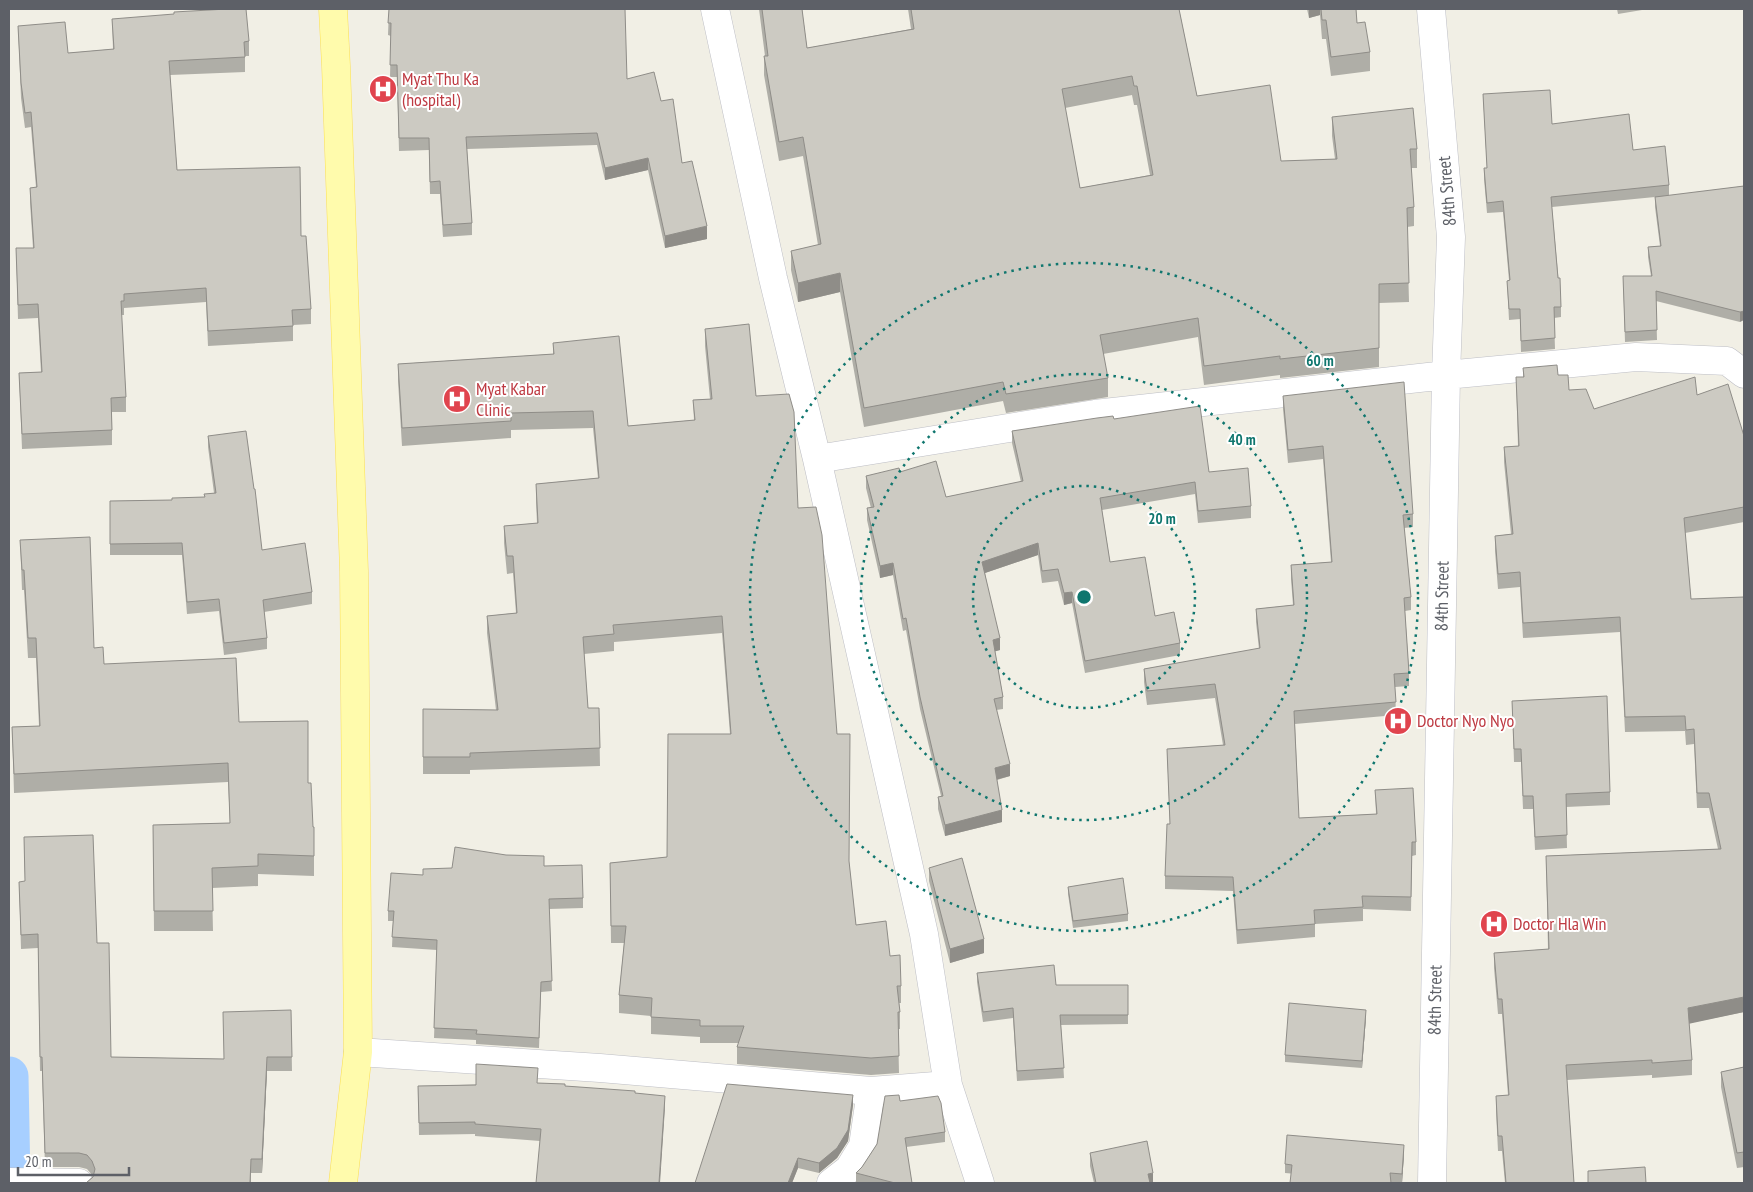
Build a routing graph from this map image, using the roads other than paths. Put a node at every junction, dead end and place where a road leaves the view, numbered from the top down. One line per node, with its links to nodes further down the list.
1 (333, 9): 7 (main road)
2 (715, 9): 6 (street)
3 (1431, 9): 5 (street, 84th Street)
4 (1739, 363): 5 (street)
5 (1446, 375): 6 (street); 15 (street, 84th Street)
6 (817, 458): 8 (street)
7 (358, 1052): 9 (street); 12 (main road)
8 (948, 1086): 9 (street); 14 (street)
9 (871, 1091): 13 (street)
10 (14, 1182): 11 (street)
11 (79, 1183)
12 (343, 1183)
13 (831, 1183)
14 (980, 1183)
15 (1432, 1183)

